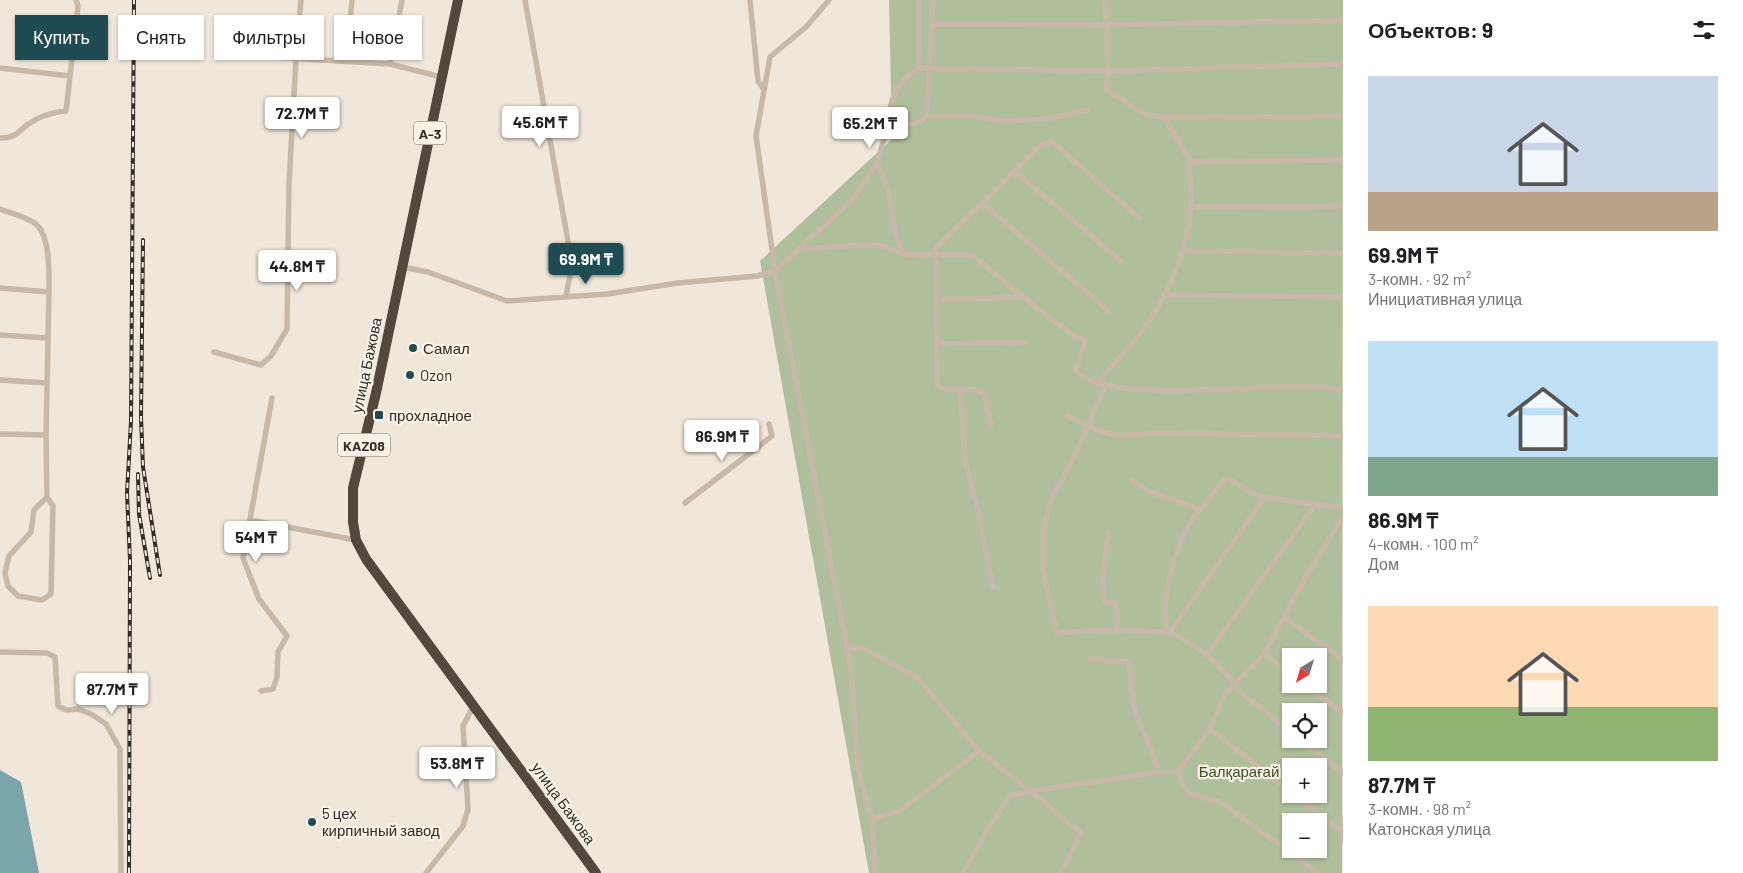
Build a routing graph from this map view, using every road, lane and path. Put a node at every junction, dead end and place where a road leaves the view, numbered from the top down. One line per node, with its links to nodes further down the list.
1 (301, 0): 12 (street)
2 (352, 0): 13 (street)
3 (402, 0): 19 (street)
4 (458, 0): 26 (highway, улица Бажова / A-3)
5 (525, 0): 54 (street)
6 (750, 0): 27 (street)
7 (829, 0): 27 (street)
8 (919, 0): 22 (street)
9 (933, 0): 15 (street)
10 (1105, 0): 16 (street)
11 (77, 3): 25 (street)
12 (300, 15)
13 (350, 15)
14 (1343, 20): 16 (street)
15 (933, 24): 16 (street); 23 (street)
16 (1106, 24): 24 (street)
17 (296, 60): 63 (street)
18 (346, 60): 19 (street)
19 (390, 64): 26 (street)
20 (1343, 64): 24 (street)
21 (0, 68): 25 (street)
22 (919, 68): 23 (street); 32 (street)
23 (931, 68): 24 (street); 29 (street)
24 (1108, 71): 31 (street)
25 (70, 76): 33 (street)
26 (442, 78): 49 (highway, улица Бажова / A-3)
27 (764, 90): 50 (street)
28 (1088, 110): 29 (street)
29 (927, 116): 32 (street)
30 (1343, 116): 31 (street)
31 (1164, 117): 35 (street)
32 (886, 132): 36 (street)
33 (0, 138)
34 (1343, 160): 35 (street)
35 (1191, 162): 41 (street)
36 (876, 163): 43 (street); 46 (street)
37 (1011, 175): 38 (street); 42 (street); 48 (street)
38 (982, 203): 47 (street); 58 (street)
39 (1343, 206): 41 (street)
40 (0, 208): 52 (street)
41 (1193, 208): 44 (street)
42 (1139, 218)
43 (799, 249): 46 (street); 50 (street)
44 (1183, 251): 45 (street); 53 (street)
45 (1343, 253)
46 (903, 254): 47 (street)
47 (935, 254): 55 (street); 57 (street)
48 (1122, 261)
49 (402, 267): 54 (street); 87 (highway, улица Бажова / KAZ08)
50 (775, 271): 54 (street); 92 (street)
51 (0, 288): 52 (street)
52 (49, 292): 60 (street)
53 (1164, 295): 56 (street); 66 (street)
54 (566, 296)
55 (1022, 297): 57 (street); 66 (street)
56 (1343, 297)
57 (937, 300): 62 (street)
58 (1110, 312)
59 (0, 335): 60 (street)
60 (48, 338): 65 (street)
61 (1026, 342): 62 (street)
62 (936, 344): 67 (street)
63 (214, 352)
64 (0, 380): 65 (street)
65 (46, 383): 75 (street)
66 (1105, 386): 68 (street); 73 (street)
67 (960, 389): 72 (street); 88 (street)
68 (1343, 390)
69 (272, 398): 85 (street)
70 (1067, 416): 73 (street)
71 (768, 424): 80 (street)
72 (992, 425)
73 (1087, 426): 76 (street); 90 (street)
74 (0, 434): 75 (street)
75 (46, 435): 78 (street)
76 (1343, 436)
77 (1132, 481): 83 (street)
78 (47, 497): 78 (street)
79 (1265, 497): 81 (street); 83 (street); 91 (street)
80 (685, 503)
81 (1315, 504): 82 (street); 95 (street)
82 (1343, 508)
83 (1199, 511): 91 (street)
84 (1343, 516): 89 (street)
85 (250, 520): 87 (street); 100 (street)
86 (1108, 533): 90 (street)
87 (356, 540): 102 (highway, улица Бажова / KAZ08)
88 (993, 588)
89 (1284, 618): 94 (street); 97 (street)
90 (1118, 630): 91 (street)
91 (1169, 632): 95 (street)
92 (846, 646): 107 (street); 115 (street)
93 (0, 652): 118 (street)
94 (1264, 654): 98 (street); 99 (street)
95 (1206, 656): 99 (street)
96 (1090, 658): 109 (street)
97 (1343, 660)
98 (1282, 667)
99 (1232, 686): 104 (street); 105 (street)
100 (262, 691)
101 (1316, 693): 103 (street)
102 (474, 706): 119 (street); 120 (highway, улица Бажова / KAZ08)
103 (1343, 713)
104 (1282, 725)
105 (1210, 728): 108 (street); 111 (street)
106 (1311, 748): 110 (street)
107 (978, 751): 112 (street); 115 (street)
108 (1178, 771): 109 (street); 124 (street)
109 (1158, 772): 112 (street)
110 (1343, 773)
111 (1282, 785)
112 (1032, 791): 122 (street); 123 (street)
113 (1305, 803): 116 (street)
114 (1343, 818): 116 (street)
115 (872, 819): 121 (street)
116 (1342, 832): 117 (street)
117 (1343, 841)
118 (121, 873)
119 (426, 873)
120 (596, 873)
121 (875, 873)
122 (963, 873)
123 (1061, 873)
124 (1318, 873)

